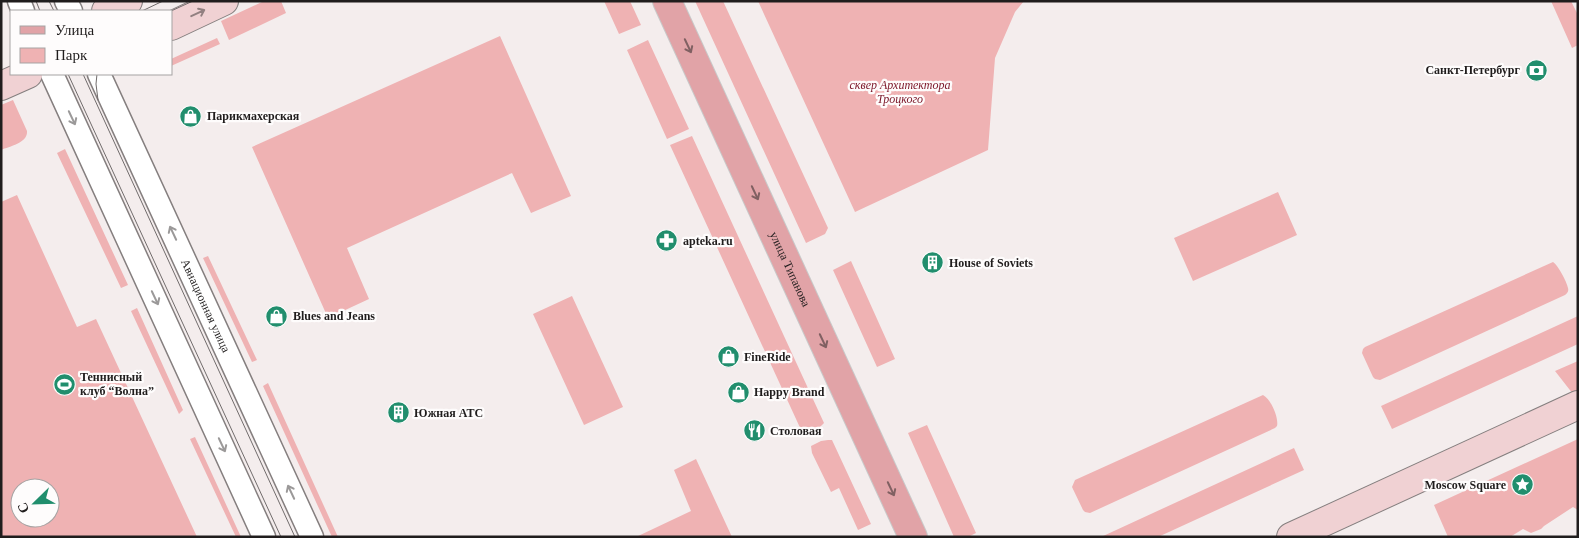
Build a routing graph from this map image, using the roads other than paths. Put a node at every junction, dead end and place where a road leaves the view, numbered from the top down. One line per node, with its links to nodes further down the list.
1 (128, 1): 4 (street)
2 (224, 1): 5 (street, one-way to 2)
3 (667, 1): 13 (main road, улица Типанова, one-way to 13)
4 (108, 10)
5 (172, 26)
6 (26, 75): 9 (street)
7 (52, 75): 11 (street, one-way to 11)
8 (99, 75): 12 (street, Авиационная улица, one-way to 8)
9 (1, 86)
10 (1578, 405): 14 (street)
11 (264, 537)
12 (312, 537)
13 (913, 537)
14 (1291, 537)

